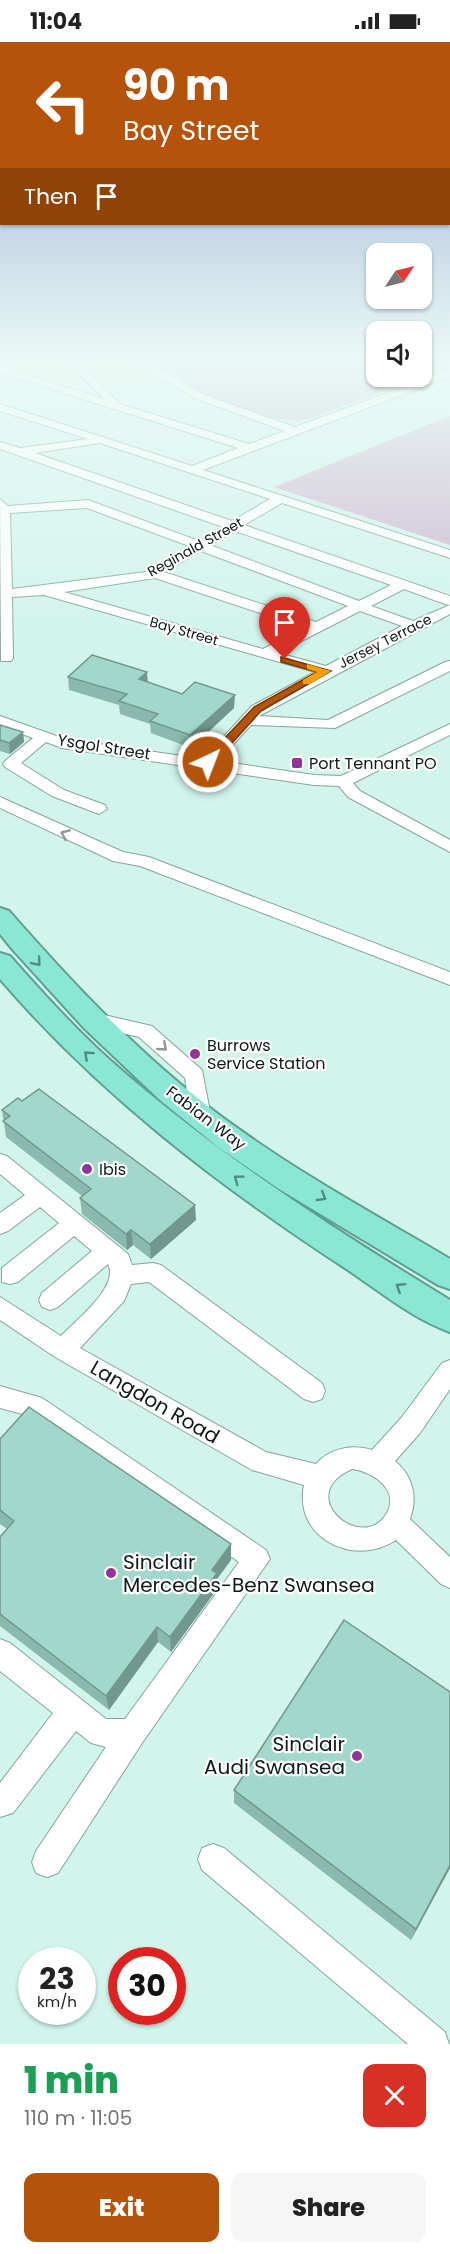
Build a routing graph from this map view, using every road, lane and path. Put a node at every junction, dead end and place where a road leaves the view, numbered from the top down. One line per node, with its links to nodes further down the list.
1 (30, 455): 7 (street)
2 (148, 455): 4 (street)
3 (230, 455): 4 (street)
4 (194, 469): 5 (street)
5 (278, 500): 7 (street, Reginald Street); 9 (street)
6 (1, 507): 8 (street); 13 (street)
7 (231, 527): 8 (street, Reginald Street); 11 (street)
8 (201, 546): 10 (street, Reginald Street); 15 (street)
9 (450, 554)
10 (153, 573): 12 (street, Reginald Street); 18 (street)
11 (402, 585): 14 (street); 15 (street)
12 (43, 591): 13 (street, Reginald Street); 19 (street, Bay Street)
13 (2, 594): 20 (street)
14 (450, 601)
15 (360, 606): 17 (street); 18 (street)
16 (450, 609): 17 (street, Jersey Terrace)
17 (413, 626): 22 (street, Jersey Terrace)
18 (317, 627): 19 (street)
19 (264, 654): 22 (street, Bay Street)
20 (6, 658)
21 (450, 665): 23 (street)
22 (326, 671): 23 (street, Jersey Terrace)
23 (247, 720): 27 (street, Jersey Terrace)
24 (0, 721): 26 (street, Ysgol Street)
25 (450, 729): 28 (street, Ysgol Street)
26 (44, 736): 27 (street, Ysgol Street); 30 (street)
27 (208, 762): 28 (street, Ysgol Street)
28 (344, 781): 31 (street)
29 (0, 802): 34 (street, one-way to 29)
30 (99, 809)
31 (450, 847)
32 (0, 916): 41 (highway, Fabian Way, one-way to 41)
33 (0, 962): 45 (highway, Fabian Way, one-way to 33)
34 (450, 979)
35 (2, 1167): 36 (street)
36 (40, 1195): 37 (street); 38 (street)
37 (74, 1223): 39 (street); 40 (street)
38 (0, 1225)
39 (108, 1251): 42 (street); 43 (street)
40 (10, 1275)
41 (450, 1275)
42 (123, 1276): 46 (street); 48 (street)
43 (50, 1300)
44 (0, 1307): 46 (street, Langdon Road)
45 (450, 1318)
46 (63, 1350): 51 (street, Langdon Road)
47 (450, 1370): 50 (street)
48 (313, 1391)
49 (0, 1397): 56 (street)
50 (378, 1462): 51 (street); 52 (street)
51 (319, 1477): 52 (street)
52 (396, 1522): 53 (street)
53 (450, 1575)
54 (0, 1653): 55 (street)
55 (73, 1711): 56 (street); 57 (street)
56 (132, 1733): 59 (street)
57 (3, 1803)
58 (213, 1859): 60 (street)
59 (47, 1862)
60 (433, 2044)

